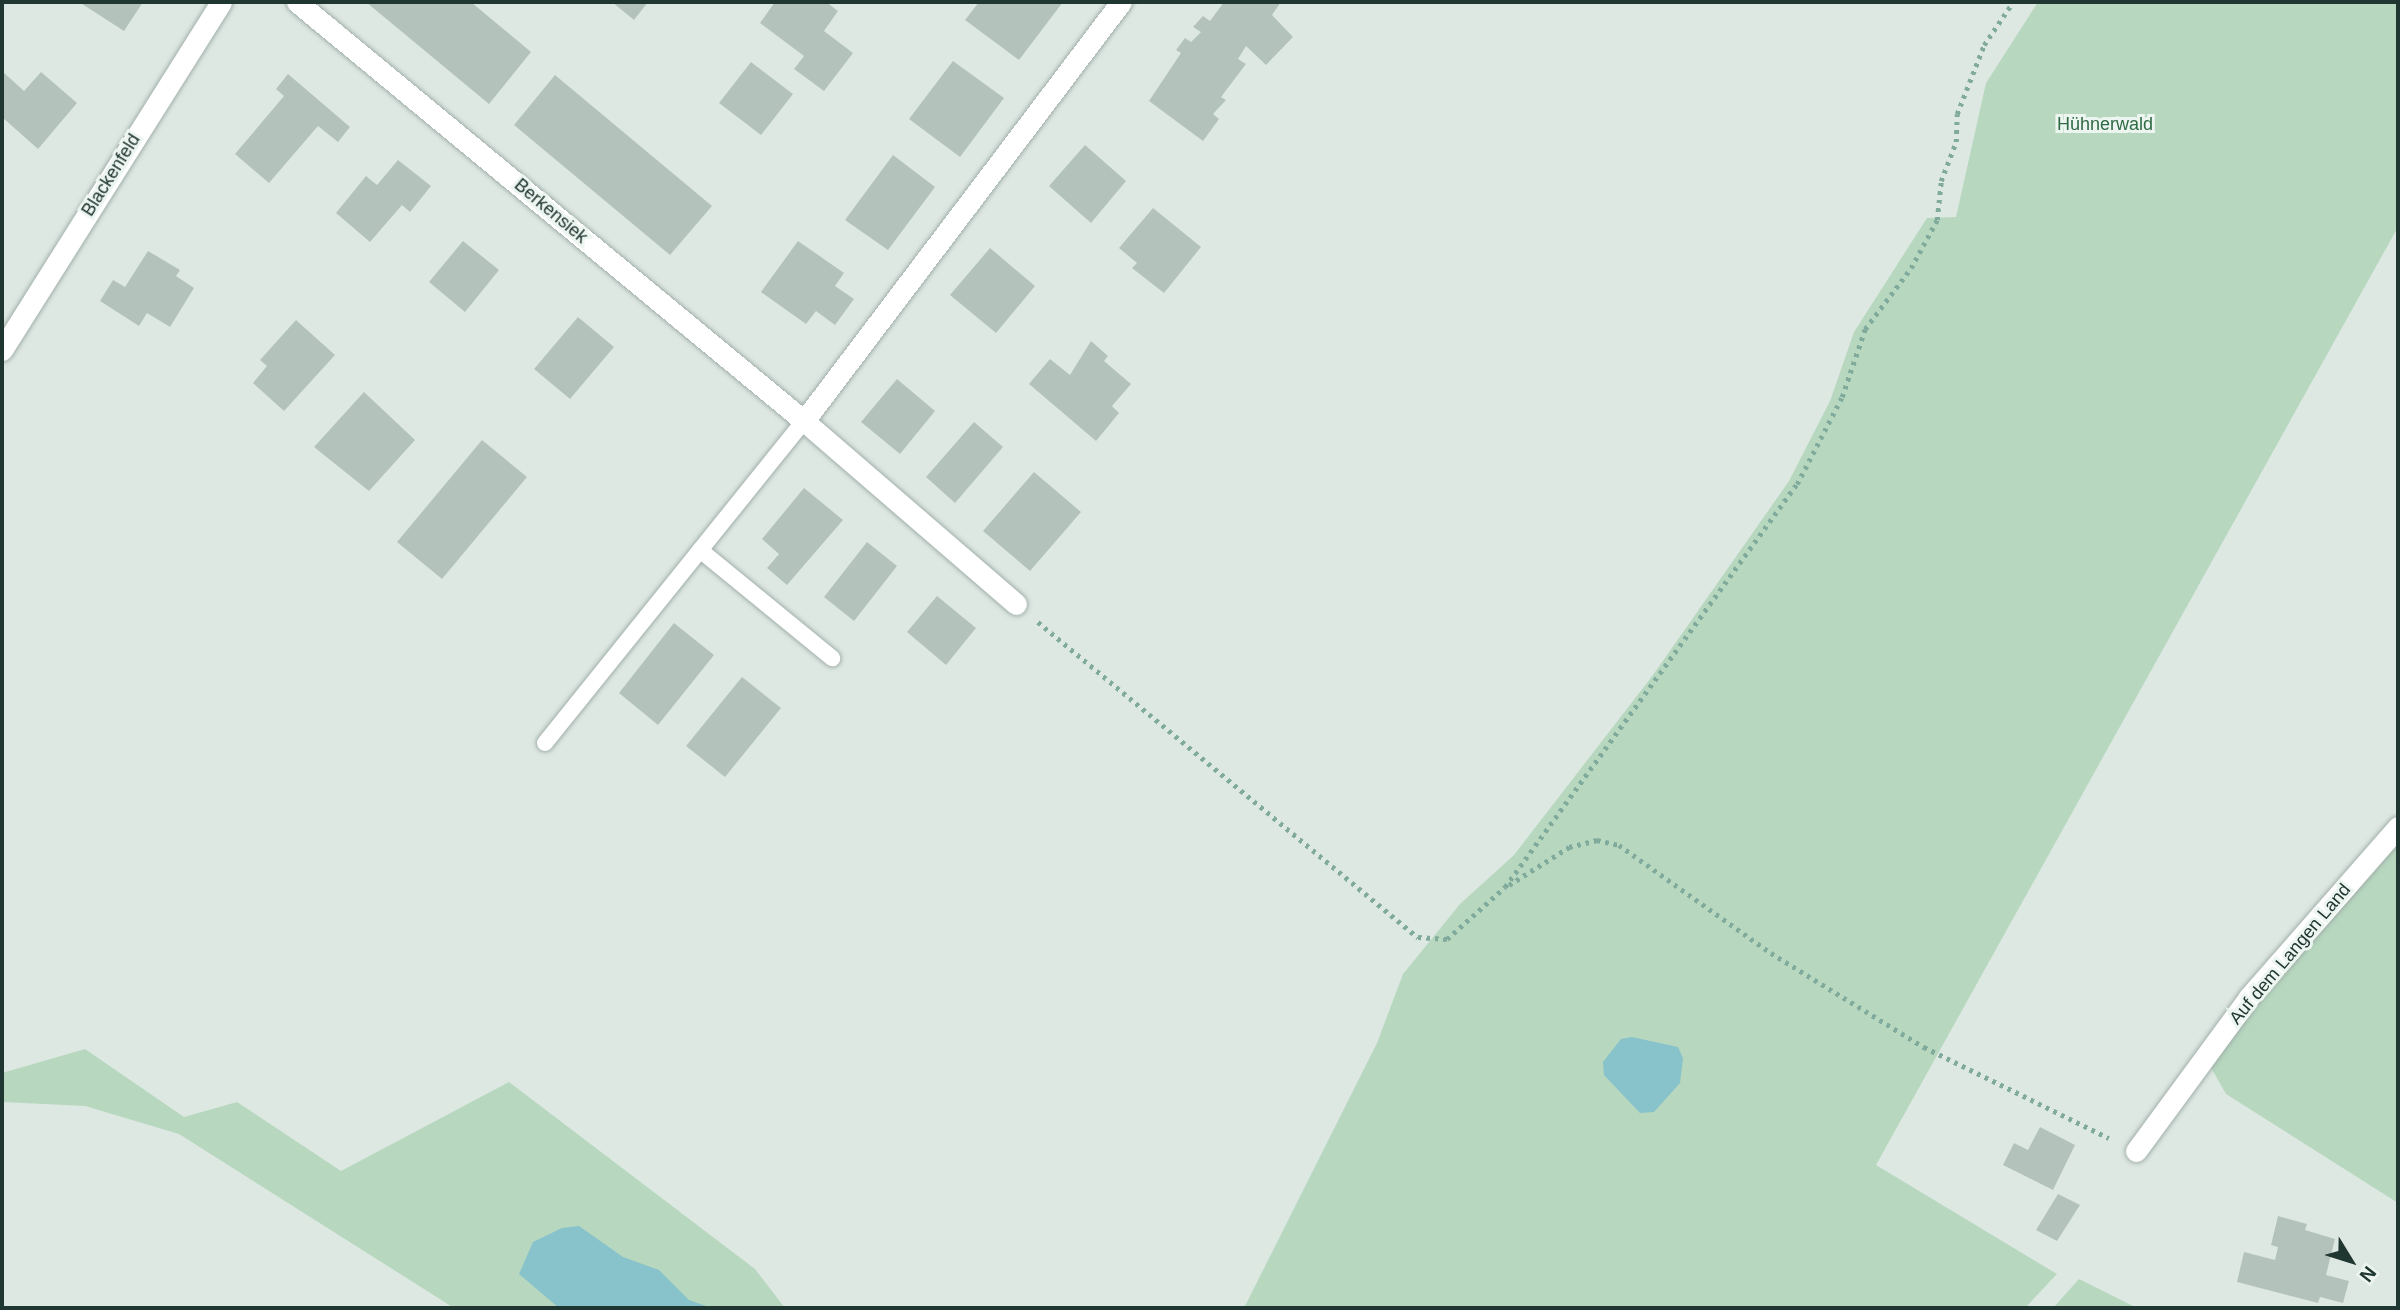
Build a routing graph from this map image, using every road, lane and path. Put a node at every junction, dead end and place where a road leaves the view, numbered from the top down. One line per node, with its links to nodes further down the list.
1 (221, 2): 5 (street, Blackenfeld)
2 (297, 2): 6 (street, Berkensiek)
3 (1121, 2): 6 (street)
4 (2013, 2): 12 (path)
5 (2, 350)
6 (804, 421): 7 (lane); 8 (street, Berkensiek)
7 (700, 550): 9 (lane); 10 (lane)
8 (1016, 604): 12 (path)
9 (832, 658)
10 (545, 743)
11 (2398, 827): 13 (street, Auf dem Langen Land)
12 (1505, 887): 13 (path)
13 (2136, 1151)

